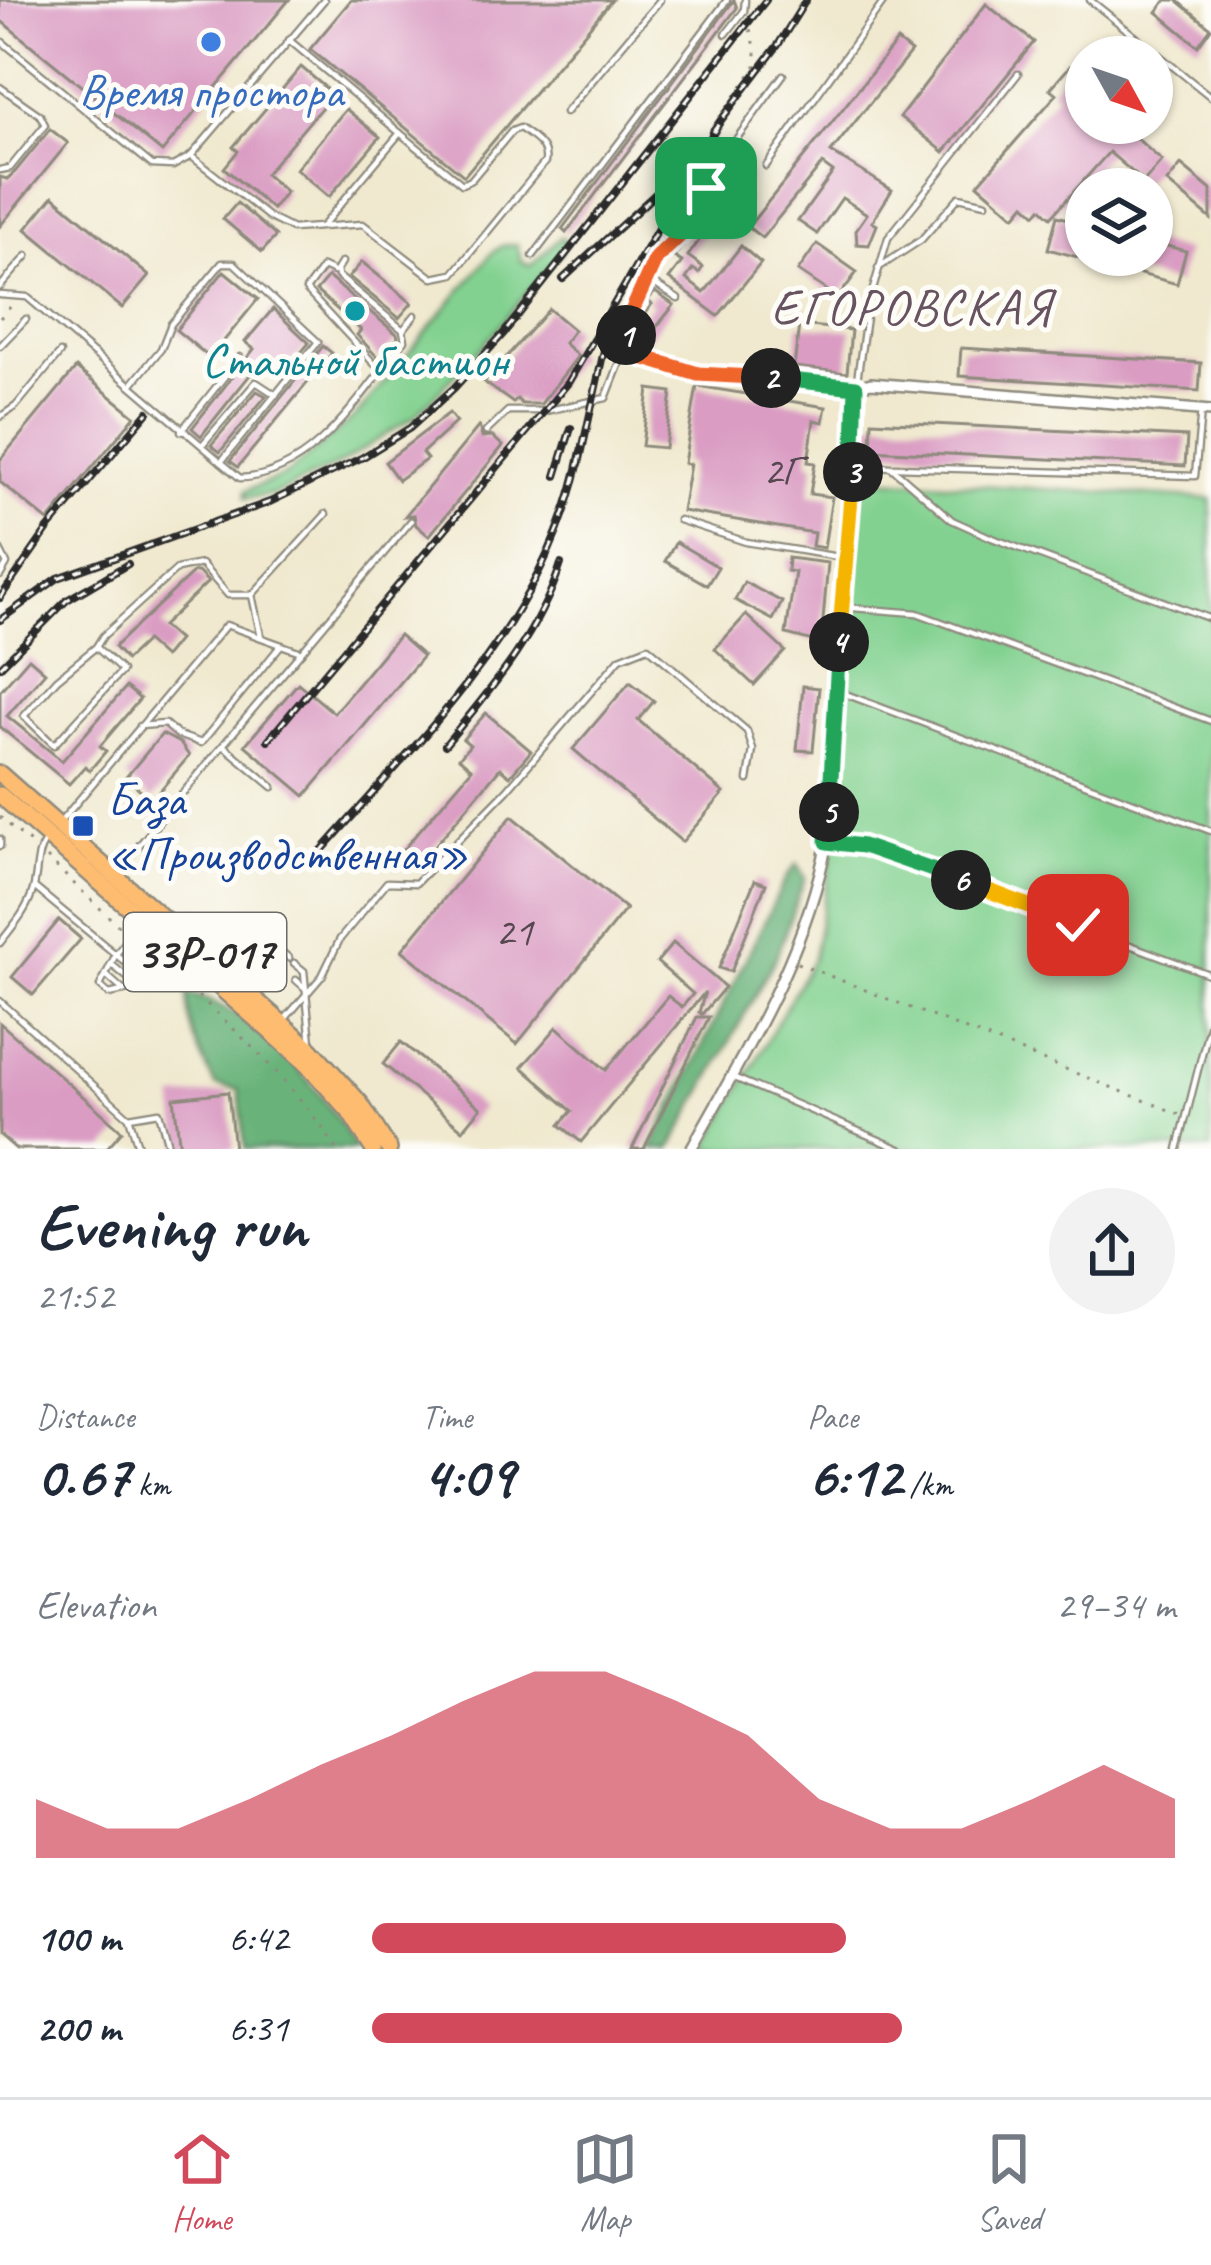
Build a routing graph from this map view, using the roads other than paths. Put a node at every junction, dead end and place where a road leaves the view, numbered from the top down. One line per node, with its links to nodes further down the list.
1 (324, 0): 9 (lane)
2 (660, 0): 16 (lane)
3 (727, 0): 24 (lane)
4 (745, 0): 7 (lane)
5 (886, 0): 19 (lane)
6 (1090, 0): 14 (lane)
7 (726, 34)
8 (0, 40): 18 (lane)
9 (290, 40): 17 (lane); 18 (lane)
10 (1018, 74): 26 (lane)
11 (783, 75): 28 (lane)
12 (0, 87): 13 (lane)
13 (8, 93): 15 (lane); 20 (lane)
14 (1211, 97)
15 (0, 101)
16 (565, 113)
17 (400, 134): 22 (lane); 22 (lane)
18 (191, 156): 22 (lane)
19 (766, 166)
20 (0, 170)
21 (986, 202): 26 (lane)
22 (321, 226)
23 (27, 256): 29 (lane)
24 (533, 256)
25 (342, 262): 27 (lane)
26 (878, 268): 40 (lane)
27 (338, 276): 33 (lane); 38 (lane)
28 (640, 290): 30 (lane); 40 (lane)
29 (0, 291): 39 (lane)
30 (678, 298)
31 (415, 315): 33 (lane)
32 (26, 319): 34 (lane)
33 (403, 330): 38 (lane)
34 (0, 346)
35 (60, 353): 43 (lane)
36 (240, 357): 44 (lane)
37 (619, 365): 45 (lane)
38 (380, 370): 47 (lane)
39 (132, 384): 41 (lane); 44 (lane)
40 (856, 387): 42 (street); 48 (street)
41 (276, 395): 46 (lane); 47 (lane)
42 (1206, 411): 49 (lane)
43 (0, 417)
44 (181, 430): 46 (lane)
45 (486, 432)
46 (201, 446): 47 (lane)
47 (221, 462)
48 (854, 464): 49 (lane); 54 (street)
49 (891, 466): 58 (lane)
50 (326, 514): 56 (lane)
51 (679, 520): 54 (lane)
52 (411, 521): 62 (lane)
53 (0, 550): 55 (lane)
54 (845, 558): 57 (street)
55 (0, 576)
56 (252, 596): 59 (lane); 61 (lane)
57 (841, 607): 63 (street); 64 (lane)
58 (1211, 619)
59 (261, 638): 60 (lane); 65 (lane)
60 (281, 645): 62 (lane); 65 (lane)
61 (96, 646): 61 (lane)
62 (301, 652): 66 (lane)
63 (837, 691): 72 (lane); 73 (street)
64 (1211, 721)
65 (140, 726): 71 (lane)
66 (224, 746): 69 (lane); 74 (lane)
67 (0, 774): 71 (highway, 33Р-017)
68 (748, 780): 90 (lane)
69 (273, 787)
70 (0, 795): 71 (highway, 33Р-017)
71 (54, 830): 74 (highway, 33Р-017); 75 (lane); 76 (highway, 33Р-017)
72 (1211, 831)
73 (827, 842): 85 (lane); 95 (street)
74 (115, 874): 76 (highway, 33Р-017)
75 (34, 887): 78 (lane); 80 (lane)
76 (130, 896): 77 (highway, 33Р-017); 83 (highway, 33Р-017)
77 (145, 918): 80 (lane); 83 (highway, 33Р-017)
78 (0, 943)
79 (263, 952): 81 (lane); 83 (lane); 90 (lane)
80 (116, 953): 82 (lane); 87 (lane)
81 (274, 961)
82 (111, 964): 84 (lane); 88 (lane)
83 (214, 970): 87 (lane); 93 (highway, 33Р-017); 99 (highway, 33Р-017)
84 (106, 975): 89 (lane); 89 (lane)
85 (1211, 976)
86 (296, 980): 90 (lane)
87 (154, 986): 88 (lane)
88 (139, 987): 89 (lane)
89 (124, 991)
90 (306, 991): 93 (lane); 94 (lane)
91 (0, 1001): 96 (lane)
92 (1211, 1018): 103 (lane)
93 (282, 1022): 94 (highway, 33Р-017)
94 (311, 1049): 100 (highway, 33Р-017)
95 (731, 1076): 101 (street); 102 (lane)
96 (129, 1117): 97 (lane); 98 (lane)
97 (139, 1149)
98 (169, 1149)
99 (373, 1149)
100 (389, 1149)
101 (691, 1149)
102 (900, 1149)
103 (1178, 1149)

